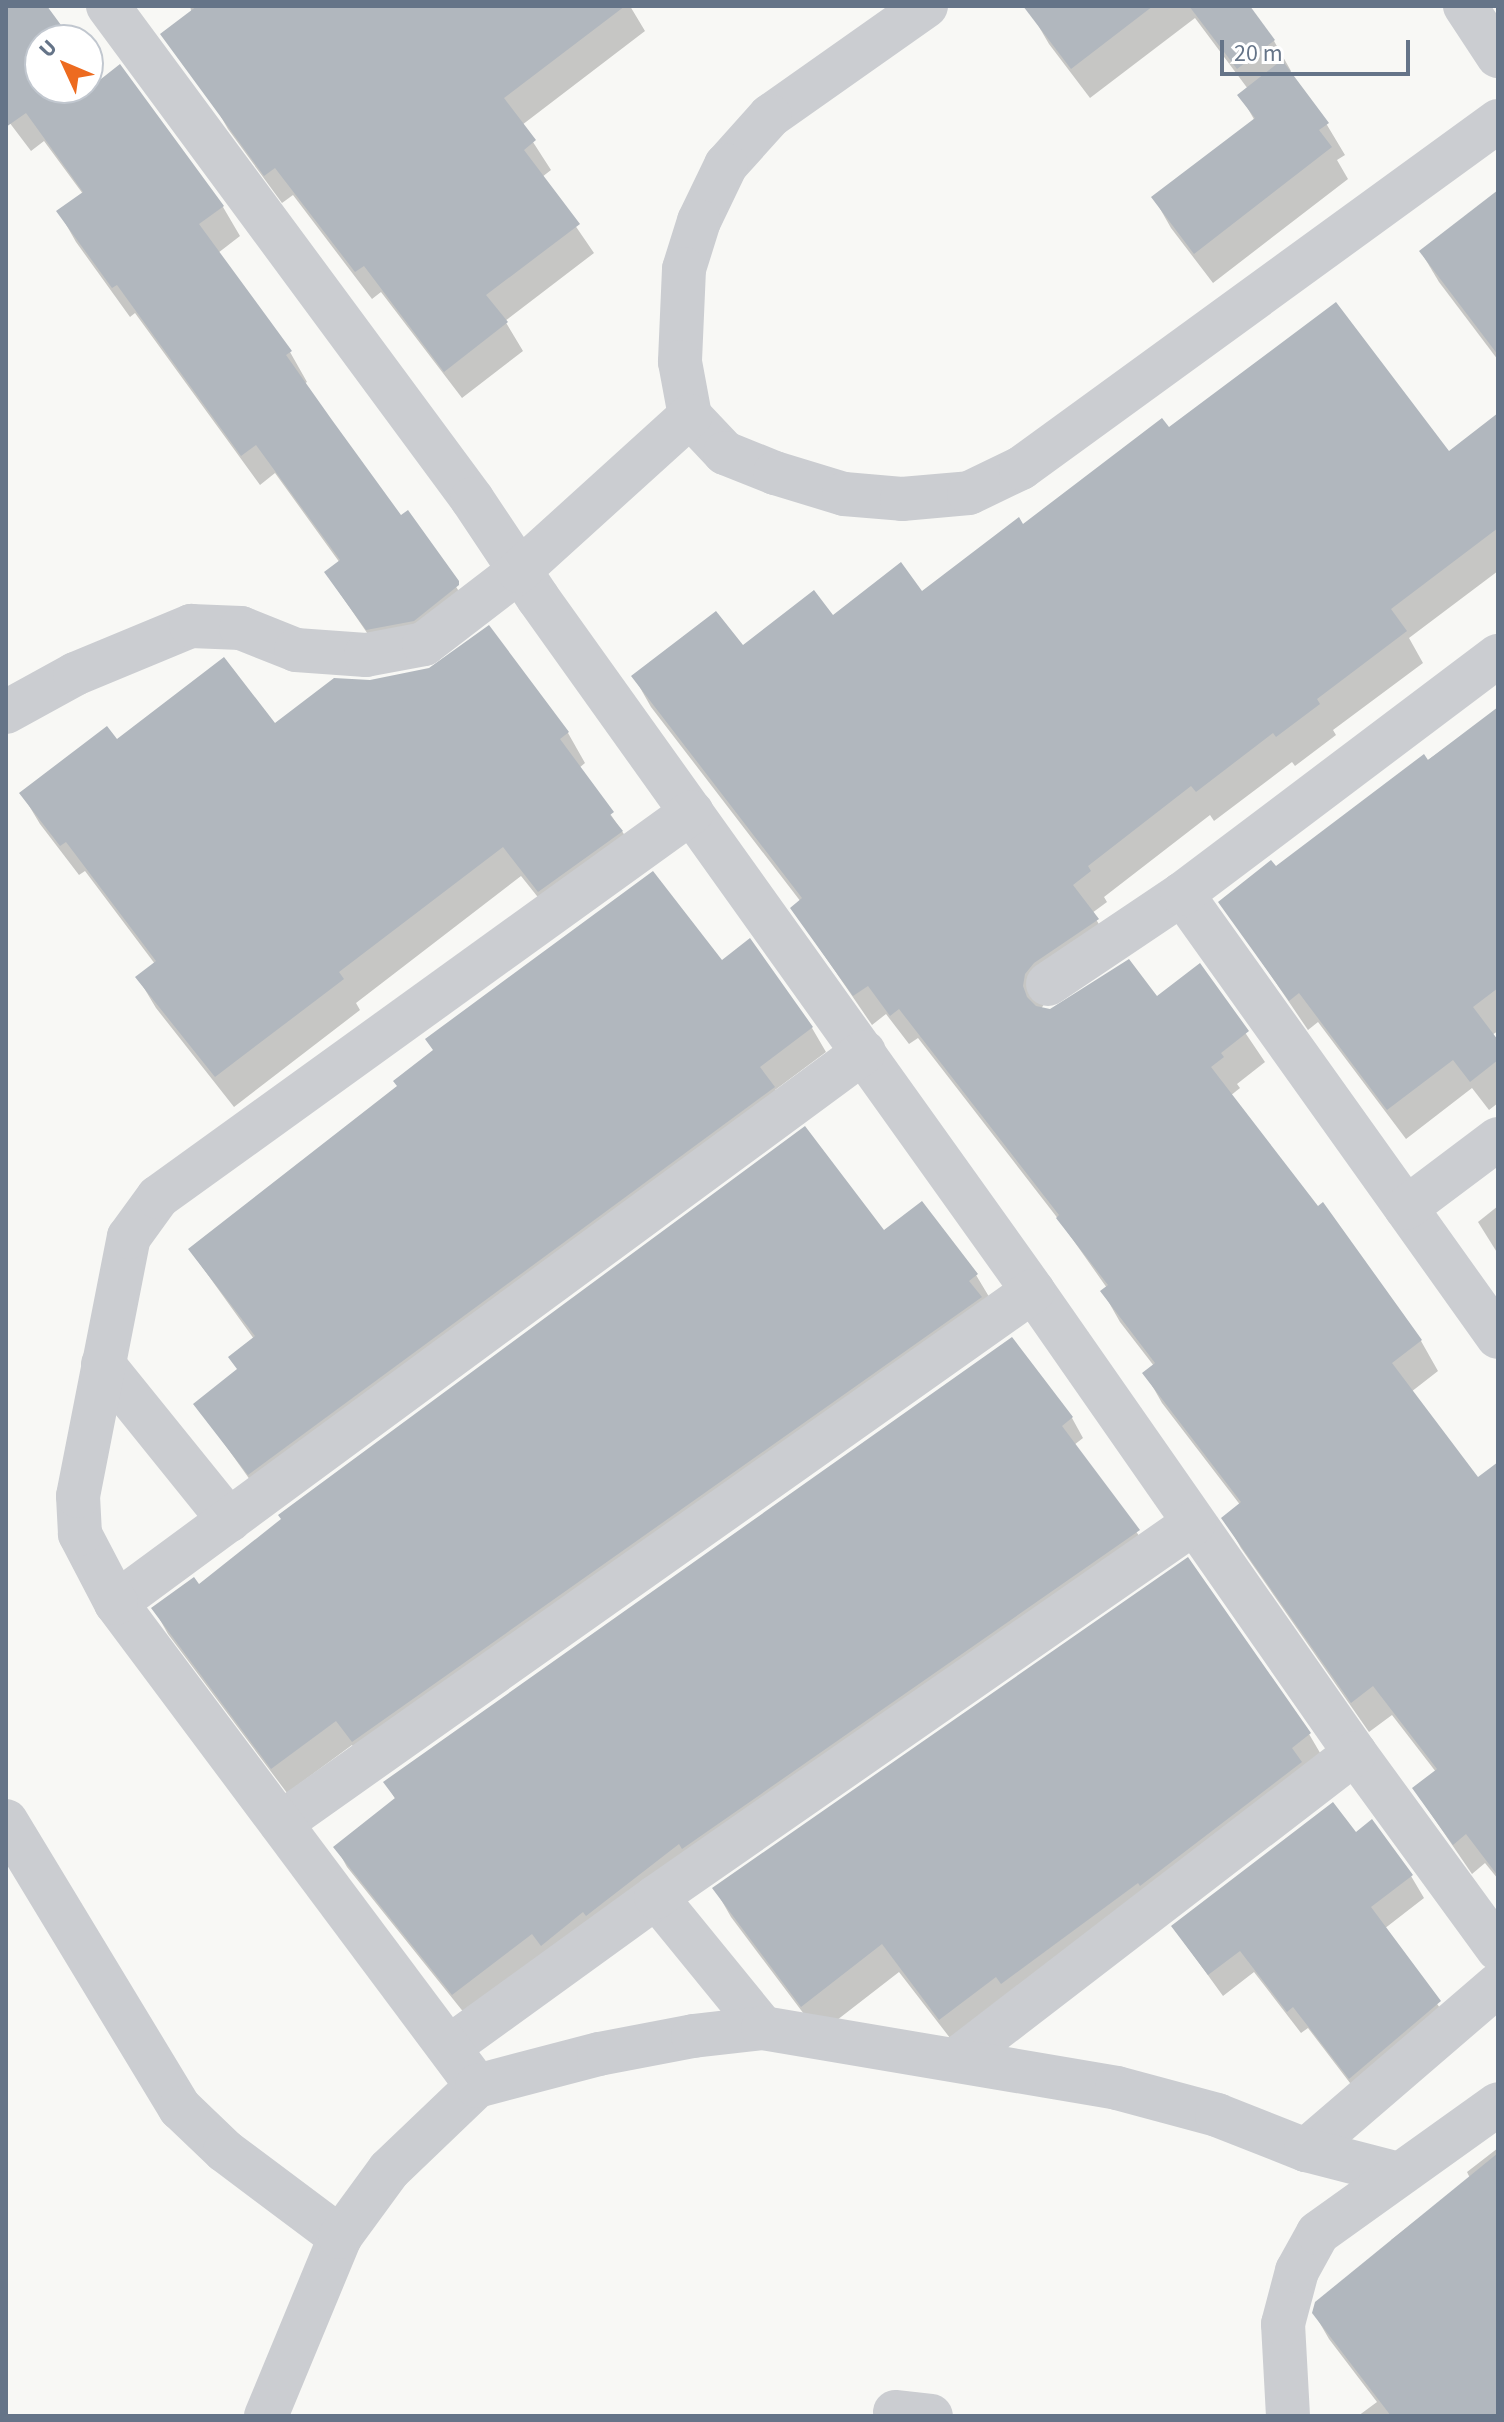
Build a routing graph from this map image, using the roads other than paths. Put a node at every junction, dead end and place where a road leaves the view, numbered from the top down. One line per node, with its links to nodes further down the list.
1 (108, 6): 7 (street)
2 (926, 6): 6 (street)
3 (1465, 6): 4 (street)
4 (1498, 56)
5 (1498, 121): 6 (street)
6 (690, 416): 7 (street)
7 (519, 571): 9 (street); 10 (street)
8 (1498, 656): 11 (street)
9 (6, 712)
10 (692, 812): 13 (street); 18 (street)
11 (1182, 894): 12 (street); 15 (street)
12 (1048, 984)
13 (864, 1052): 16 (street); 19 (street)
14 (1498, 1139): 15 (street)
15 (1406, 1208): 17 (street)
16 (1033, 1291): 20 (street); 23 (street)
17 (1498, 1337)
18 (103, 1364): 19 (street); 21 (street)
19 (229, 1520): 21 (street)
20 (1194, 1523): 22 (street); 25 (street)
21 (116, 1603): 23 (street)
22 (1355, 1753): 26 (street); 30 (street)
23 (281, 1823): 29 (street)
24 (13, 1846): 35 (street)
25 (656, 1897): 28 (street); 29 (street)
26 (1498, 1949)
27 (1498, 1985): 33 (street)
28 (763, 2028): 30 (street); 31 (street)
29 (449, 2047): 31 (street)
30 (957, 2059): 33 (street)
31 (477, 2086): 35 (street)
32 (1498, 2104): 34 (street)
33 (1306, 2150): 34 (street)
34 (1399, 2174): 37 (street)
35 (340, 2237): 36 (street)
36 (266, 2416)
37 (1288, 2416)

